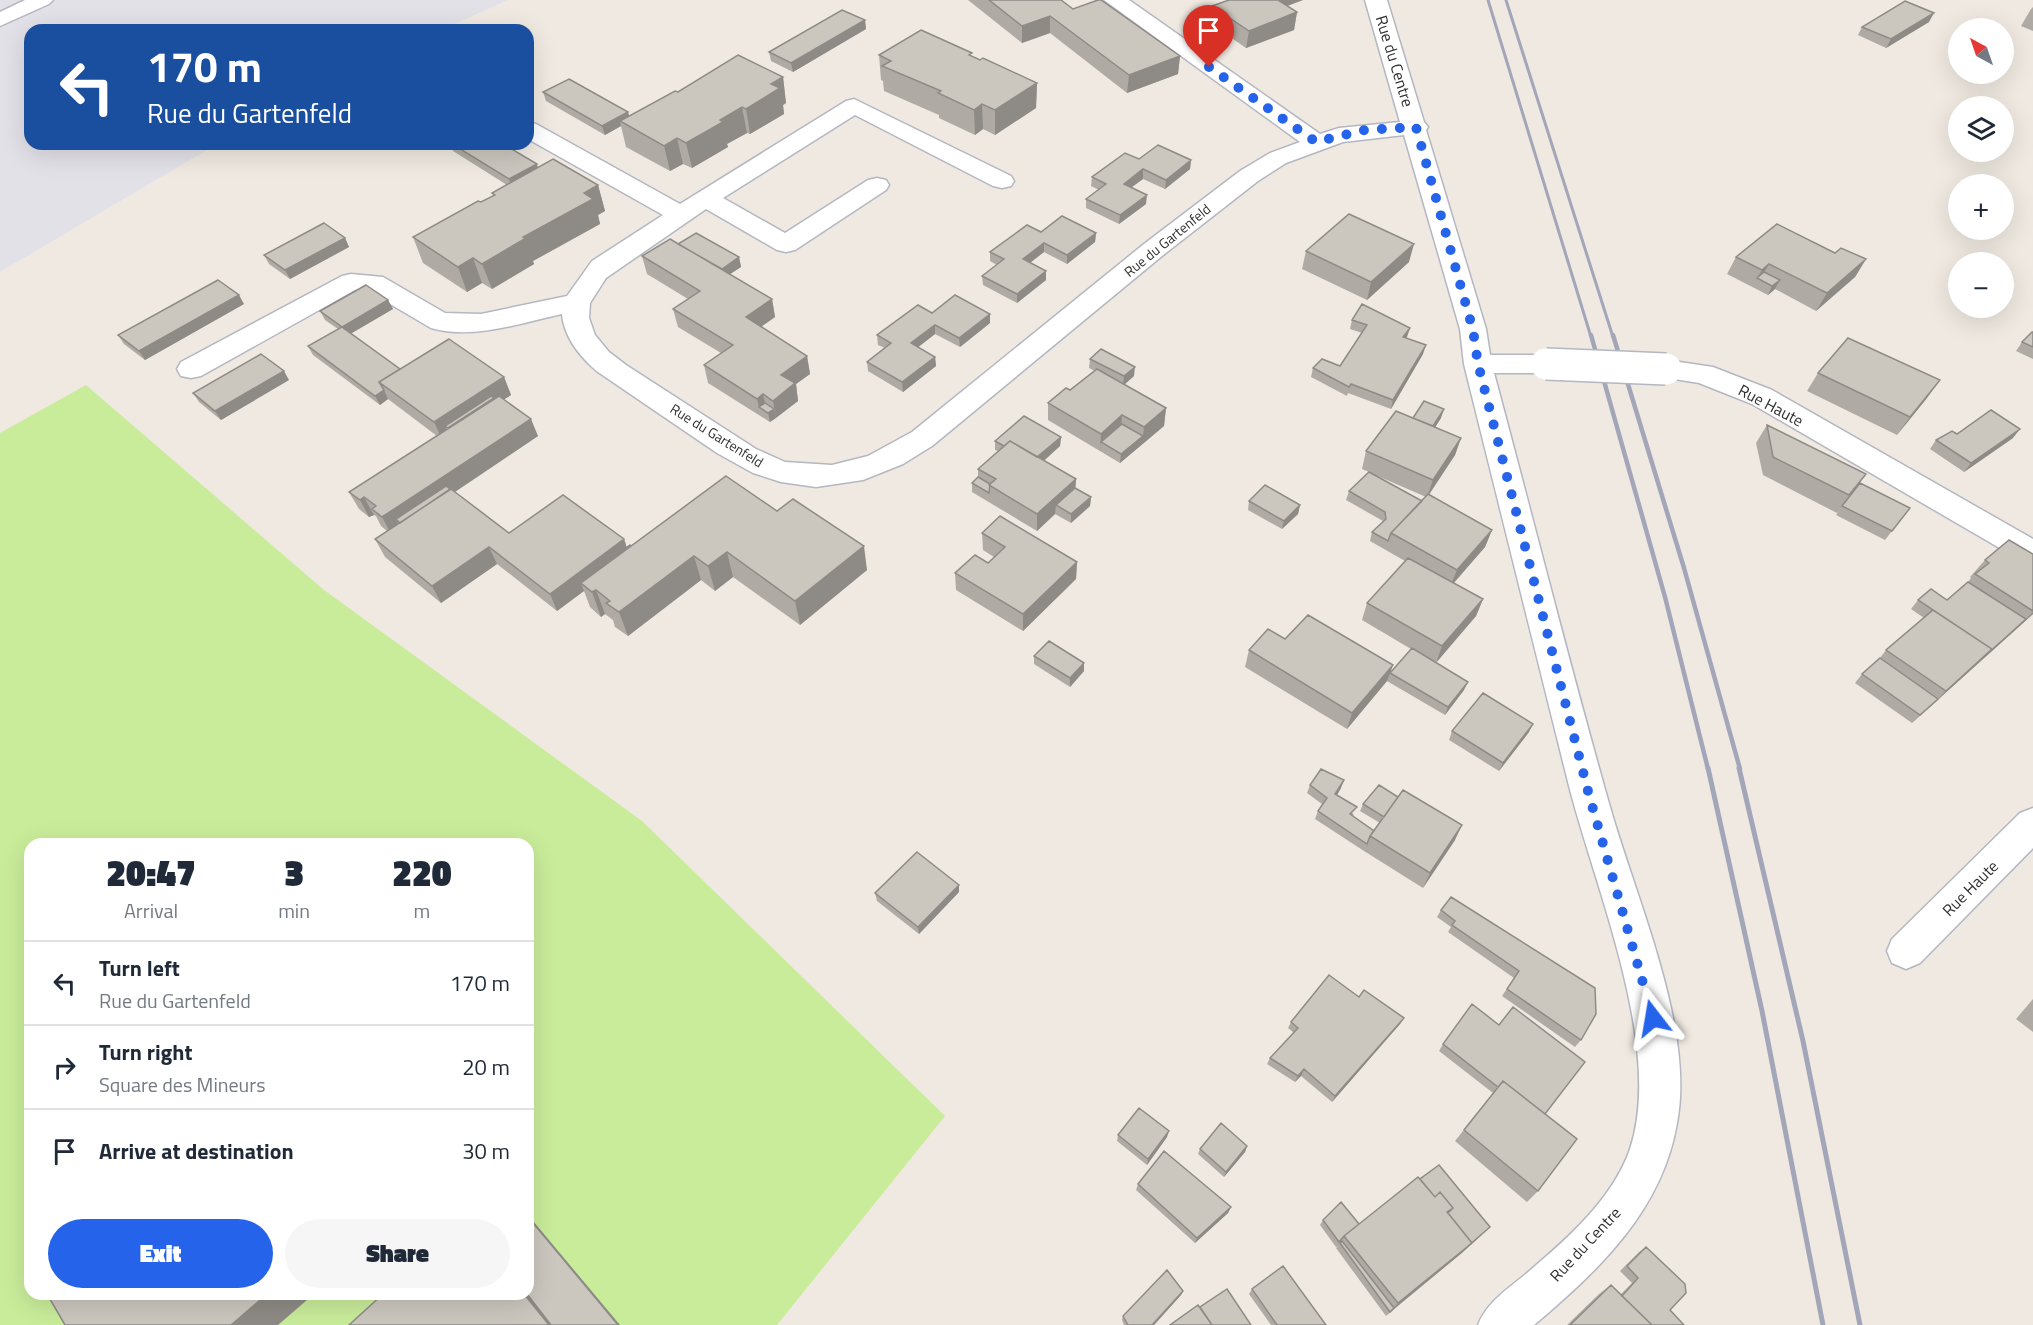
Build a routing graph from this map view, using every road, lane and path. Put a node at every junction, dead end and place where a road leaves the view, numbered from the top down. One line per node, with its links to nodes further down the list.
1 (42, 0): 4 (street)
2 (1115, 0): 7 (street)
3 (1376, 0): 5 (street, Rue du Centre)
4 (0, 20)
5 (1416, 127): 7 (street, Rue du Gartenfeld); 13 (street, Rue du Centre)
6 (534, 132): 11 (street)
7 (1316, 142): 12 (street, Rue du Gartenfeld)
8 (1002, 181): 10 (street)
9 (877, 185): 10 (street)
10 (705, 198): 11 (street)
11 (681, 214): 12 (street)
12 (577, 302): 14 (street)
13 (1478, 364): 15 (street, Rue Haute, bridge); 18 (street, Rue du Centre)
14 (191, 369)
15 (2033, 553)
16 (2033, 824): 17 (street, Rue Haute)
17 (1906, 951)
18 (1500, 1325)

